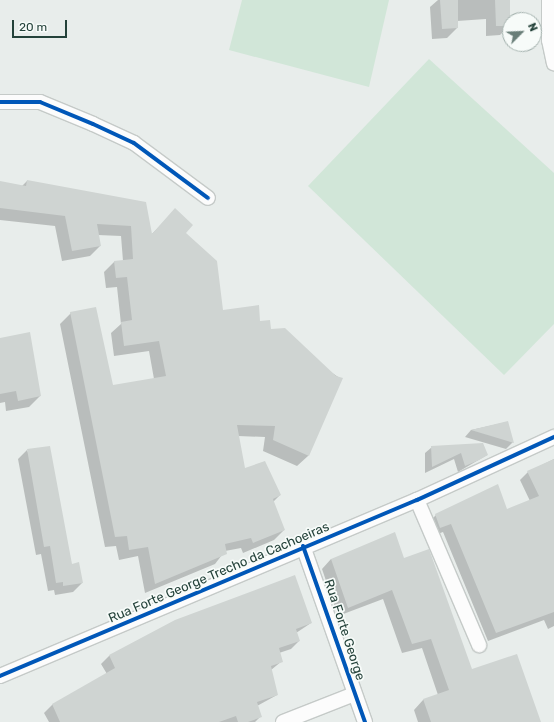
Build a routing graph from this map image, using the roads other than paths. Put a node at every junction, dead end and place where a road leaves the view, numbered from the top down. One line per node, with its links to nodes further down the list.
1 (549, 0): 2 (street)
2 (554, 64)
3 (0, 102): 4 (street)
4 (208, 198)
5 (554, 437): 6 (street, Rua Forte George Trecho da Cachoeiras)
6 (417, 500): 7 (street, Rua Forte George Trecho da Cachoeiras); 8 (street)
7 (303, 546): 9 (street, Rua Forte George Trecho da Cachoeiras); 10 (street, Rua Forte George)
8 (479, 645)
9 (0, 676)
10 (354, 694): 11 (street); 12 (street, Rua Forte George)
11 (283, 722)
12 (365, 722)

